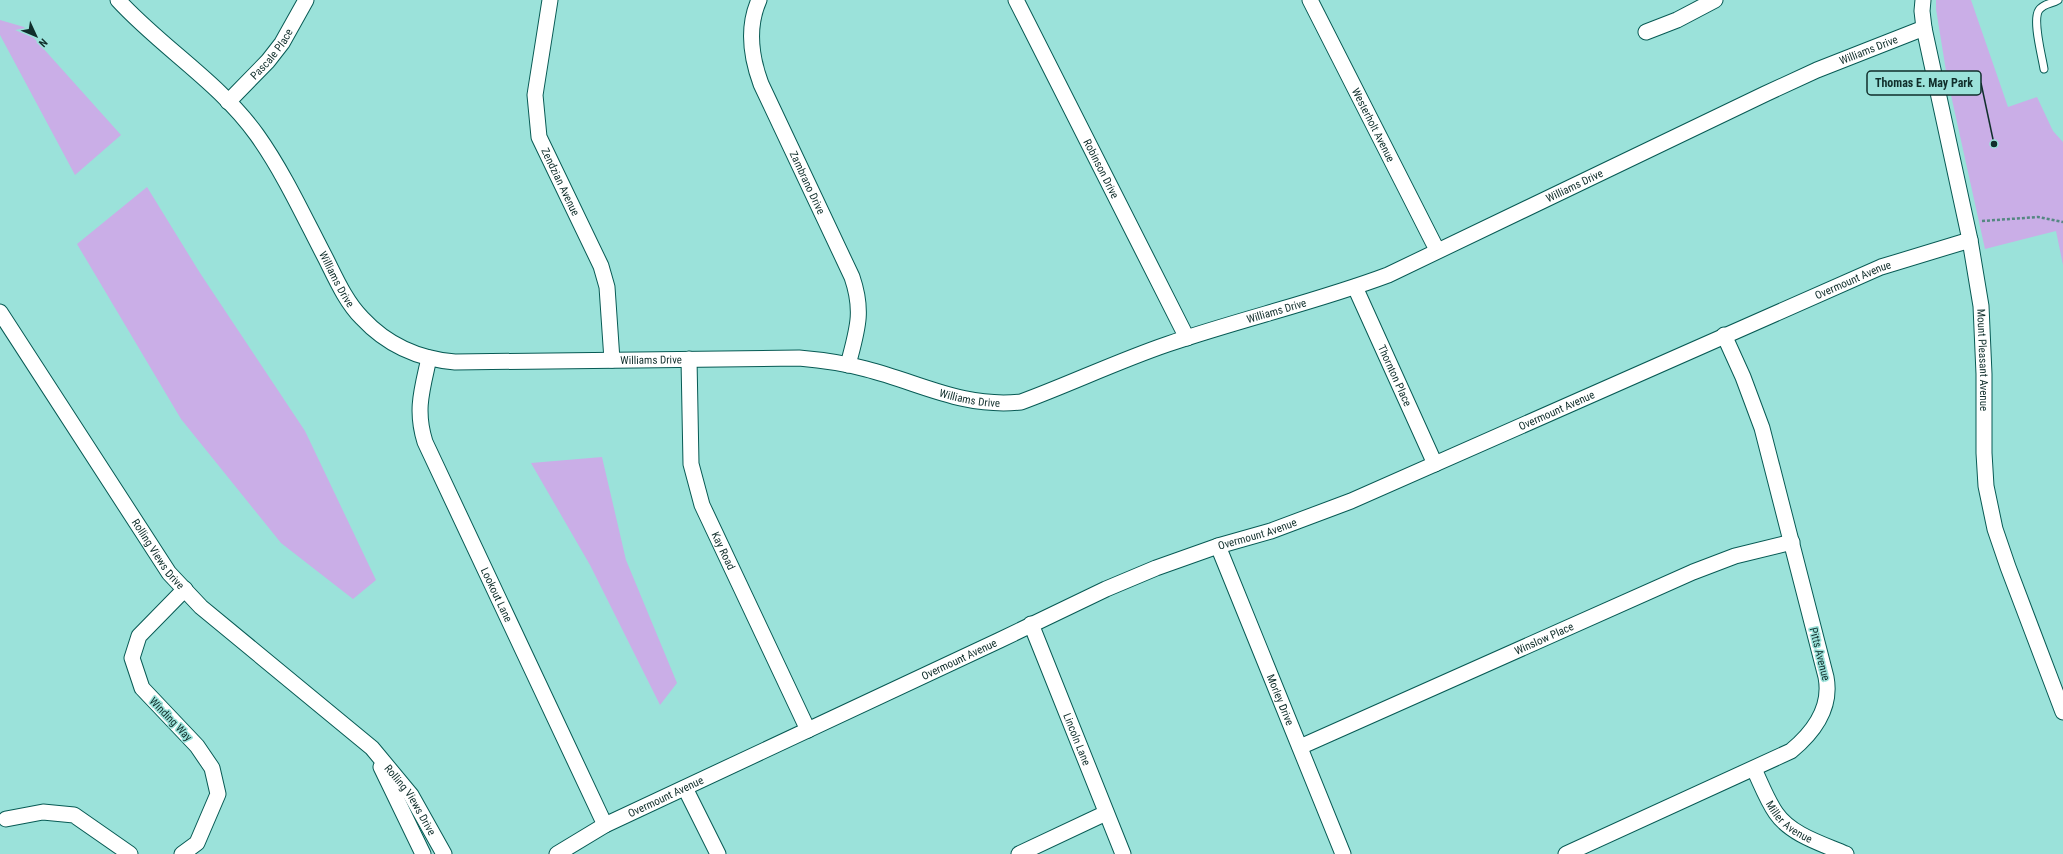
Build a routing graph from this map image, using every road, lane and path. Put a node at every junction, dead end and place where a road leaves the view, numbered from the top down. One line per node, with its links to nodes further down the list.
1 (118, 0): 13 (street, Williams Drive)
2 (306, 0): 13 (street, Pascale Place)
3 (550, 0): 24 (street, Zendzian Avenue)
4 (759, 0): 25 (street, Zambrano Drive)
5 (1016, 0): 21 (street, Robinson Drive)
6 (1310, 0): 17 (street, Westerholt Avenue)
7 (1715, 0): 11 (street)
8 (2058, 0): 12 (lane)
9 (1921, 4): 10 (street, Mount Pleasant Avenue)
10 (1924, 28): 15 (street, Mount Pleasant Avenue); 17 (street, Williams Drive)
11 (1646, 32)
12 (2044, 69)
13 (228, 102): 22 (street, Williams Drive)
14 (2063, 222): 15 (path)
15 (1965, 223): 16 (street, Mount Pleasant Avenue)
16 (1970, 240): 20 (street, Overmount Avenue); 31 (street, Mount Pleasant Avenue)
17 (1437, 250): 18 (street, Williams Drive)
18 (1355, 287): 21 (street, Williams Drive); 26 (street, Thornton Place)
19 (0, 312): 29 (street, Rolling Views Drive)
20 (1724, 335): 26 (street, Overmount Avenue); 27 (street, Pitts Avenue)
21 (1187, 338): 25 (street, Williams Drive)
22 (429, 358): 24 (street, Williams Drive); 39 (street, Lookout Lane)
23 (689, 359): 24 (street, Williams Drive); 25 (street, Williams Drive); 32 (street, Kay Road)
24 (612, 360)
25 (848, 365)
26 (1435, 464): 28 (street, Overmount Avenue)
27 (1792, 542): 33 (street, Winslow Place); 35 (street, Pitts Avenue)
28 (1218, 546): 30 (street, Overmount Avenue); 33 (street, Morley Drive)
29 (185, 589): 34 (street, Rolling Views Drive); 42 (street, Winding Way)
30 (1031, 624): 32 (street, Overmount Avenue); 37 (street, Lincoln Lane)
31 (2063, 712)
32 (808, 730): 36 (street, Overmount Avenue)
33 (1300, 747): 48 (street, Morley Drive)
34 (372, 748): 43 (street, Rolling Views Drive); 44 (street, Rolling Views Drive)
35 (1754, 769): 49 (street, Pitts Avenue); 50 (street, Miller Avenue)
36 (685, 788): 39 (street, Overmount Avenue); 45 (street)
37 (1106, 813): 46 (street); 47 (street, Lincoln Lane)
38 (6, 819): 41 (street)
39 (605, 825): 40 (street, Overmount Avenue)
40 (563, 852)
41 (130, 854)
42 (182, 854)
43 (423, 854)
44 (444, 854)
45 (718, 854)
46 (1019, 854)
47 (1123, 854)
48 (1343, 854)
49 (1566, 854)
50 (1846, 854)

